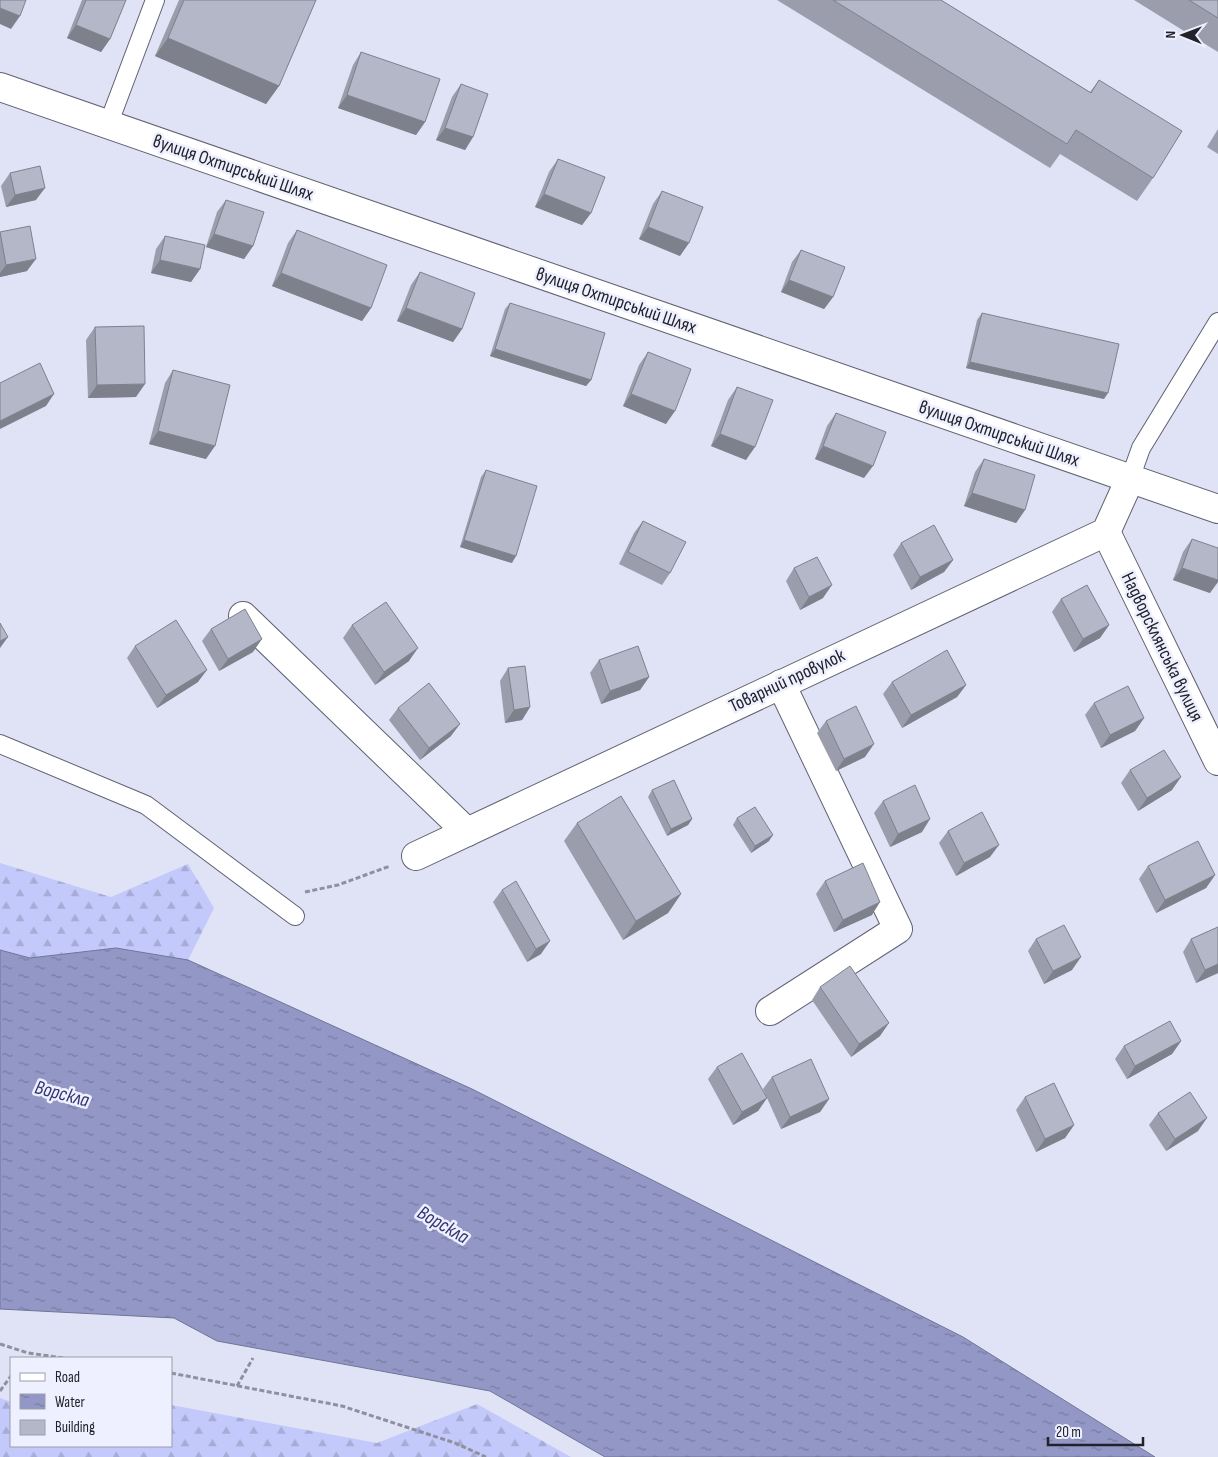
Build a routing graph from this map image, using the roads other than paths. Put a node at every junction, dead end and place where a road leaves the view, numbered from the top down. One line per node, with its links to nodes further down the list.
1 (155, 0): 3 (lane)
2 (5, 94): 3 (street, вулиця Охтирський Шлях)
3 (108, 124): 5 (street, вулиця Охтирський Шлях)
4 (1218, 322): 5 (lane)
5 (1130, 479): 6 (street, вулиця Охтирський Шлях); 7 (street)
6 (1218, 509)
7 (1106, 532): 9 (street, Товарний провулок); 11 (street, Надворсклянська вулиця)
8 (243, 616): 12 (street)
9 (781, 684): 12 (street, Товарний провулок); 15 (street)
10 (0, 744): 14 (lane)
11 (1218, 761)
12 (467, 832): 13 (street, Товарний провулок)
13 (416, 856)
14 (294, 916)
15 (770, 1011)

